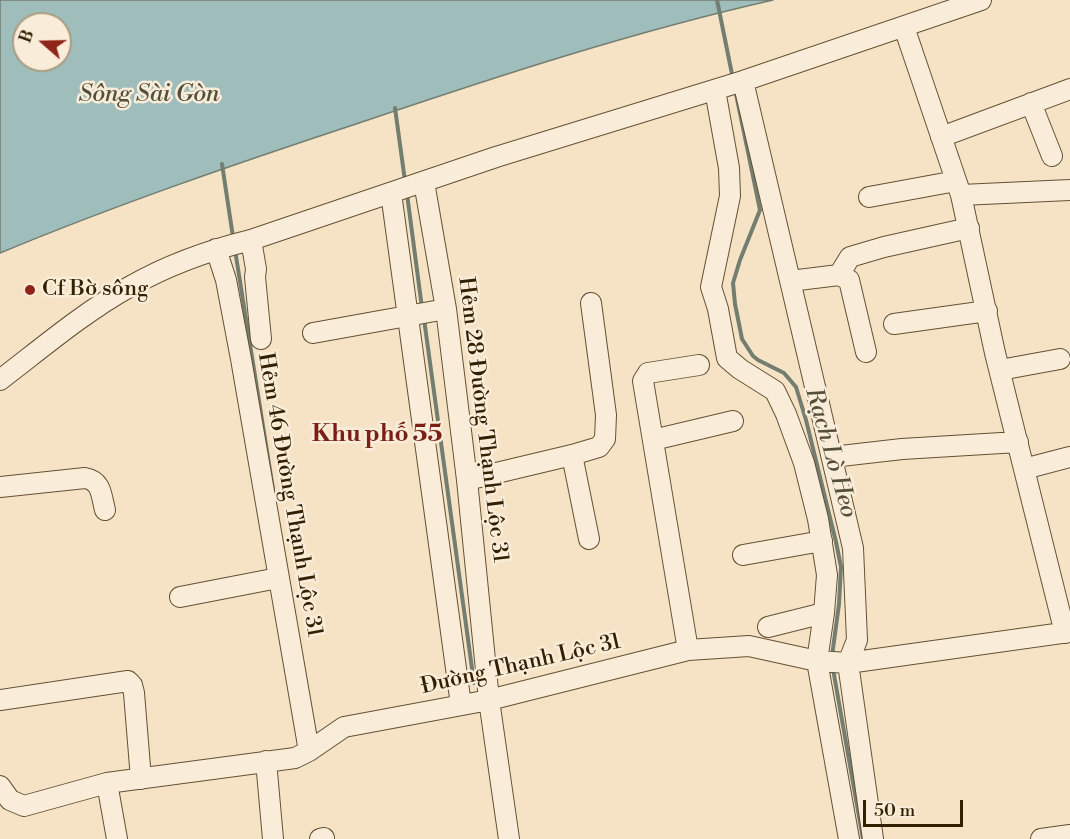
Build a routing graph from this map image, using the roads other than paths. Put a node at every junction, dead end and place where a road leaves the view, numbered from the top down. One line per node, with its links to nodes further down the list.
1 (981, 0): 2 (street)
2 (904, 27): 3 (street); 6 (street)
3 (731, 85): 8 (street); 15 (street); 38 (street)
4 (1070, 88): 5 (street)
5 (1031, 103): 6 (street); 7 (street)
6 (941, 136): 9 (street)
7 (1052, 156)
8 (407, 187): 13 (street); 18 (street, Hẻm 28 Đường Thạnh Lộc 31); 18 (street)
9 (959, 188): 10 (street); 11 (street); 12 (street)
10 (1070, 190)
11 (869, 197)
12 (969, 228): 14 (street); 17 (street)
13 (234, 244): 21 (street); 26 (street); 40 (street, Hẻm 46 Đường Thạnh Lộc 31)
14 (839, 274): 15 (street); 22 (street)
15 (790, 281): 31 (street)
16 (591, 303): 30 (street)
17 (987, 311): 19 (street); 25 (street)
18 (425, 313): 20 (street); 34 (street, Hẻm 28 Đường Thạnh Lộc 31); 49 (street)
19 (894, 324)
20 (313, 333)
21 (261, 339)
22 (866, 352)
23 (1060, 359): 25 (street)
24 (699, 365): 28 (street)
25 (1000, 370): 29 (street)
26 (0, 380)
27 (733, 421): 28 (street)
28 (653, 440): 45 (street)
29 (1018, 442): 31 (street); 33 (street)
30 (572, 455): 34 (street); 37 (street)
31 (832, 457): 46 (street)
32 (1070, 457): 33 (street)
33 (1024, 469): 44 (street)
34 (467, 480): 48 (street, Hẻm 28 Đường Thạnh Lộc 31)
35 (0, 486): 36 (street)
36 (105, 510)
37 (589, 539)
38 (822, 542): 39 (street); 42 (street)
39 (743, 555)
40 (278, 578): 41 (street); 50 (street, Hẻm 46 Đường Thạnh Lộc 31)
41 (180, 597)
42 (824, 613): 43 (street); 46 (street)
43 (768, 627)
44 (1068, 632): 46 (street, Đường Thạnh Lộc 31)
45 (688, 650): 46 (street, Đường Thạnh Lộc 31); 48 (street, Đường Thạnh Lộc 31)
46 (832, 662): 59 (street); 60 (street)
47 (0, 700): 52 (street)
48 (489, 700): 49 (street, Đường Thạnh Lộc 31); 58 (street, Hẻm 28 Đường Thạnh Lộc 31)
49 (461, 705): 50 (street, Đường Thạnh Lộc 31)
50 (309, 751): 51 (street, Đường Thạnh Lộc 31)
51 (266, 761): 52 (street, Đường Thạnh Lộc 31); 57 (street)
52 (141, 779): 53 (street, Đường Thạnh Lộc 31)
53 (107, 783): 54 (street, Đường Thạnh Lộc 31); 56 (street)
54 (0, 786)
55 (1070, 835): 61 (street)
56 (117, 839)
57 (273, 839)
58 (509, 839)
59 (849, 839)
60 (873, 839)
61 (1041, 839)

